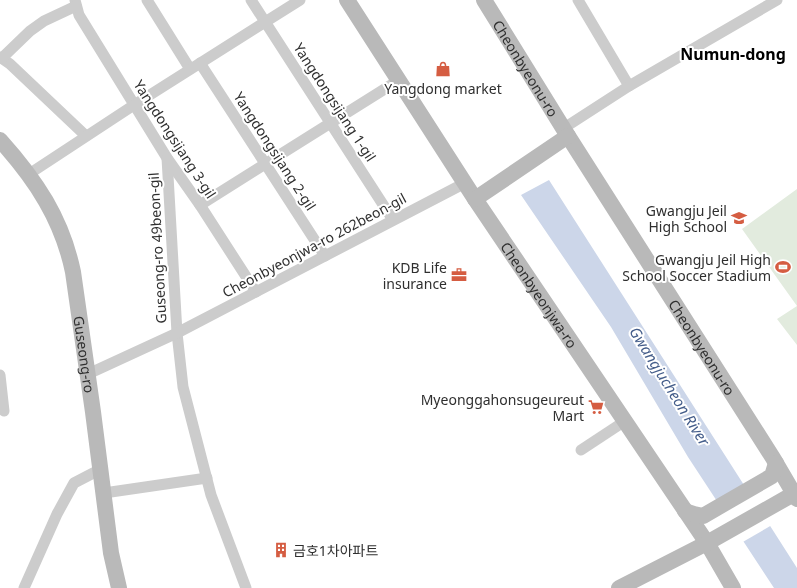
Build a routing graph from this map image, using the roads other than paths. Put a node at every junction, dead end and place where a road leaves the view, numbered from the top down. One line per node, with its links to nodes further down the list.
1 (147, 0): 12 (street)
2 (251, 0): 9 (street, Yangdongsijang 1-gil)
3 (300, 0): 9 (street)
4 (347, 0): 13 (street, Cheonbyeonjwa-ro)
5 (484, 0): 17 (street, Cheonbyeonu-ro)
6 (578, 0): 14 (street)
7 (777, 0): 14 (street)
8 (75, 3): 10 (street); 15 (street, Yangdongsijang 3-gil)
9 (266, 22): 11 (street); 16 (street, Yangdongsijang 1-gil)
10 (1, 58): 18 (street)
11 (200, 63): 12 (street); 21 (street, Yangdongsijang 2-gil)
12 (190, 69): 15 (street)
13 (399, 80): 16 (street); 23 (street, Cheonbyeonjwa-ro)
14 (629, 86): 17 (street)
15 (134, 105): 18 (street); 20 (street, Yangdongsijang 3-gil)
16 (331, 123): 21 (street); 26 (street, Yangdongsijang 1-gil)
17 (566, 132): 24 (street); 36 (street, Cheonbyeonu-ro)
18 (86, 136): 22 (street)
19 (0, 140): 22 (street, Guseong-ro)
20 (167, 158): 25 (street, Yangdongsijang 3-gil); 29 (street, Guseong-ro 49beon-gil)
21 (266, 164): 25 (street); 27 (street, Yangdongsijang 2-gil)
22 (29, 174): 30 (street, Guseong-ro)
23 (465, 183): 24 (street, Cheonbyeonjwa-ro); 26 (street, Cheonbyeonjwa-ro 262beon-gil)
24 (475, 199): 33 (street, Cheonbyeonjwa-ro)
25 (200, 205): 28 (street, Yangdongsijang 3-gil)
26 (393, 220): 27 (street, Cheonbyeonjwa-ro 262beon-gil)
27 (326, 256): 28 (street, Cheonbyeonjwa-ro 262beon-gil)
28 (256, 292): 29 (street, Cheonbyeonjwa-ro 262beon-gil)
29 (177, 333): 30 (street, Guseong-ro 49beon-gil); 37 (street)
30 (88, 374): 35 (street, Guseong-ro)
31 (0, 375): 32 (street)
32 (4, 411)
33 (625, 421): 34 (street); 40 (street, Cheonbyeonjwa-ro)
34 (581, 450)
35 (101, 469): 38 (street, Guseong-ro); 43 (street)
36 (774, 470): 39 (street, Cheonbyeonu-ro); 40 (street)
37 (207, 478): 38 (street); 45 (street)
38 (104, 493): 44 (street, Guseong-ro)
39 (794, 495): 41 (street)
40 (685, 511): 41 (street, Cheonbyeonjwa-ro)
41 (710, 540): 42 (street); 47 (street, Cheonbyeonjwa-ro)
42 (640, 583): 46 (street)
43 (24, 588)
44 (119, 588)
45 (246, 588)
46 (619, 588)
47 (733, 588)

